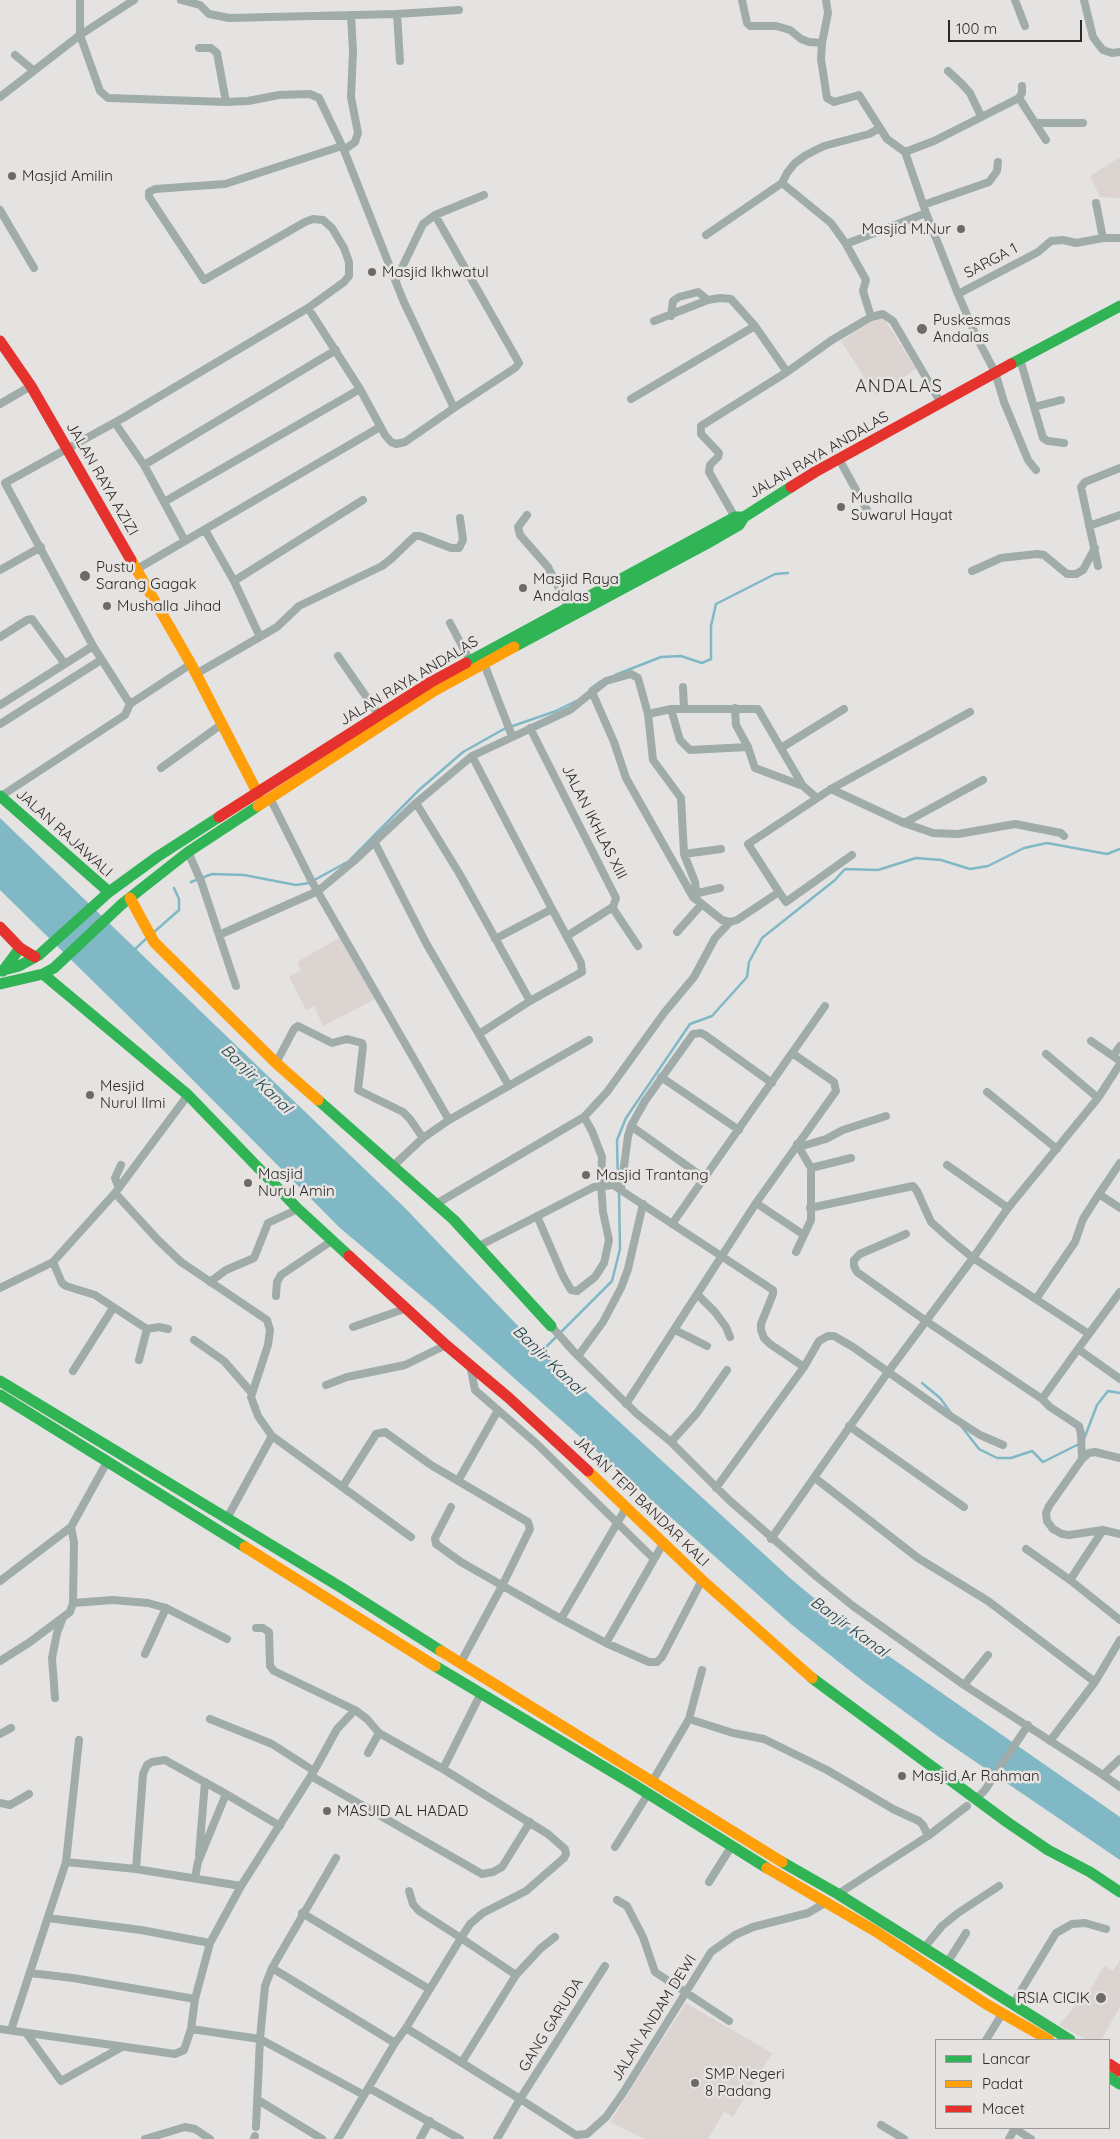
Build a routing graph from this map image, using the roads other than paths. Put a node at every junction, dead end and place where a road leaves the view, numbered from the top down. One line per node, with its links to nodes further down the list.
1 (80, 0): 12 (street)
2 (134, 0): 12 (street)
3 (180, 0): 10 (street)
4 (742, 0): 13 (street)
5 (826, 0): 13 (street)
6 (1015, 0): 11 (street)
7 (1084, 0): 15 (street)
8 (459, 10): 9 (street)
9 (398, 14): 10 (street); 17 (street)
10 (350, 15): 29 (street)
11 (1025, 26)
12 (80, 35): 18 (street); 23 (street)
13 (822, 43): 27 (street)
14 (199, 48): 23 (street)
15 (1120, 52)
16 (15, 55): 18 (street)
17 (400, 61)
18 (33, 70): 21 (street)
19 (948, 71): 24 (street)
20 (1022, 86): 22 (street)
21 (0, 97)
22 (1019, 98): 24 (street); 25 (street)
23 (226, 102): 29 (street)
24 (981, 116): 30 (street)
25 (1035, 123): 26 (street); 28 (street)
26 (1084, 123)
27 (880, 128): 30 (street); 32 (street)
28 (1046, 140)
29 (343, 148): 44 (street); 48 (street)
30 (905, 152): 35 (street)
31 (998, 162): 35 (street)
32 (782, 183): 39 (street); 42 (street)
33 (484, 195): 38 (street)
34 (1096, 202): 40 (street)
35 (924, 205): 37 (street)
36 (0, 210): 43 (street)
37 (926, 213): 42 (street); 45 (street)
38 (435, 215): 44 (street); 65 (street)
39 (706, 235)
40 (1103, 238): 41 (street, SARGA 1); 45 (street, SARGA 1)
41 (1120, 238)
42 (846, 244): 50 (street)
43 (34, 268)
44 (396, 280): 65 (street)
45 (958, 294): 57 (street)
46 (708, 300): 49 (street); 49 (street); 52 (street)
47 (1120, 306): 55 (main road, JALAN RAYA ANDALAS)
48 (308, 308): 54 (street); 66 (street)
49 (672, 316): 51 (street)
50 (871, 317): 56 (street); 62 (street)
51 (654, 321)
52 (754, 326): 56 (street); 60 (street)
53 (0, 341): 58 (main road, JALAN RAYA AZIZI)
54 (336, 350): 59 (street); 71 (street)
55 (1020, 358): 57 (main road, JALAN RAYA ANDALAS); 64 (street)
56 (787, 372): 81 (street)
57 (995, 372): 62 (main road, JALAN RAYA ANDALAS); 73 (street)
58 (31, 386): 63 (street); 69 (main road, JALAN RAYA AZIZI)
59 (360, 389): 67 (street); 76 (street)
60 (631, 399)
61 (1061, 400): 64 (street)
62 (941, 403): 70 (main road, JALAN RAYA ANDALAS)
63 (0, 404)
64 (1034, 407): 68 (street)
65 (454, 408): 67 (street)
66 (115, 423): 69 (street); 71 (street)
67 (380, 427): 83 (street)
68 (1064, 443)
69 (68, 449): 74 (street); 89 (main road, JALAN RAYA AZIZI)
70 (839, 458): 77 (street); 81 (main road, JALAN RAYA ANDALAS)
71 (144, 465): 76 (street)
72 (1120, 468): 82 (street)
73 (1036, 470)
74 (2, 485): 85 (street)
75 (363, 500): 92 (street)
76 (164, 502): 84 (street)
77 (867, 510)
78 (527, 515): 93 (street)
79 (1120, 515): 82 (street)
80 (460, 518): 96 (street)
81 (739, 519): 87 (main road, JALAN RAYA ANDALAS)
82 (1090, 526): 86 (street)
83 (206, 530): 84 (street); 92 (street)
84 (185, 541): 89 (street)
85 (41, 547): 90 (street); 97 (street)
86 (1094, 548): 88 (street); 91 (street)
87 (655, 565): 93 (main road, JALAN RAYA ANDALAS); 99 (main road, JALAN RAYA ANDALAS)
88 (1098, 566)
89 (137, 569): 103 (main road, JALAN RAYA AZIZI)
90 (0, 570)
91 (972, 571)
92 (234, 581): 96 (street)
93 (568, 606): 99 (main road, JALAN RAYA ANDALAS)
94 (450, 623): 101 (street)
95 (0, 637): 102 (street)
96 (260, 637): 103 (street)
97 (93, 646): 100 (street); 102 (street)
98 (338, 656): 116 (street)
99 (482, 659): 101 (main road, JALAN RAYA ANDALAS); 120 (street); 123 (main road, JALAN RAYA ANDALAS)
100 (101, 660): 107 (street); 108 (street)
101 (470, 660): 116 (main road, JALAN RAYA ANDALAS)
102 (65, 664): 105 (street)
103 (194, 669): 108 (street); 118 (main road, JALAN RAYA AZIZI)
104 (683, 687): 112 (street)
105 (23, 690): 107 (street); 109 (street)
106 (592, 692): 115 (street); 119 (street); 145 (street)
107 (31, 704): 117 (street)
108 (130, 704): 130 (street)
109 (0, 705)
110 (735, 708): 112 (street); 121 (street); 122 (street)
111 (671, 709): 112 (street); 115 (street); 121 (street)
112 (684, 709)
113 (844, 709): 122 (street)
114 (970, 712): 128 (street)
115 (648, 714): 139 (street)
116 (379, 715): 123 (main road, JALAN RAYA ANDALAS)
117 (0, 724)
118 (222, 724): 125 (street); 129 (main road, JALAN RAYA AZIZI)
119 (530, 728): 120 (street); 148 (street, JALAN IKHLAS XIII)
120 (510, 731): 124 (street)
121 (748, 747): 127 (street)
122 (781, 748): 127 (street)
123 (333, 751): 129 (main road, JALAN RAYA ANDALAS); 131 (main road, JALAN RAYA ANDALAS)
124 (472, 756): 133 (street); 147 (street)
125 (161, 768)
126 (983, 780): 134 (street)
127 (803, 786): 132 (street)
128 (831, 789): 132 (street); 134 (street)
129 (258, 794): 137 (main road, JALAN RAYA ANDALAS)
130 (0, 796): 144 (main road, JALAN RAJAWALI)
131 (270, 798): 137 (main road, JALAN RAYA ANDALAS); 142 (street)
132 (817, 798): 143 (street)
133 (416, 803): 136 (street); 154 (street)
134 (904, 823): 135 (street)
135 (1064, 836)
136 (374, 841): 142 (street); 164 (street)
137 (185, 847): 144 (main road, JALAN RAYA ANDALAS); 146 (main road, JALAN RAYA ANDALAS); 152 (street)
138 (721, 849): 139 (street)
139 (684, 854): 145 (street)
140 (852, 855): 143 (street)
141 (720, 888): 145 (street)
142 (316, 889): 152 (street); 181 (street)
143 (779, 892): 149 (street)
144 (106, 894): 157 (main road, JALAN RAYA ANDALAS)
145 (699, 899): 149 (street); 151 (street)
146 (126, 901): 159 (main road, JALAN RAYA ANDALAS); 172 (main road)
147 (552, 908): 153 (street); 154 (street)
148 (612, 908): 153 (street); 155 (street)
149 (730, 922): 180 (street)
150 (0, 927): 156 (main road)
151 (677, 932)
152 (219, 935): 161 (street)
153 (567, 936): 162 (street)
154 (494, 939): 162 (street)
155 (638, 946)
156 (20, 948): 157 (main road); 158 (main road)
157 (37, 956): 158 (main road, JALAN RAYA ANDALAS)
158 (1, 971)
159 (43, 974): 160 (main road, JALAN RAYA ANDALAS); 177 (main road, JALAN TEPI BANDAR KALI)
160 (0, 984)
161 (236, 986)
162 (530, 1001): 164 (street)
163 (825, 1006): 168 (street)
164 (479, 1034): 175 (street)
165 (589, 1040): 175 (street)
166 (1091, 1041): 170 (street)
167 (1120, 1046): 170 (street)
168 (792, 1053): 174 (street); 185 (street)
169 (1046, 1054): 178 (street)
170 (1113, 1056): 171 (street)
171 (1120, 1062): 178 (street)
172 (276, 1063): 184 (street); 191 (main road)
173 (661, 1076): 174 (street); 182 (street); 183 (street)
174 (772, 1083): 183 (street)
175 (509, 1086): 181 (street)
176 (987, 1092): 186 (street)
177 (188, 1095): 196 (street); 204 (main road, JALAN TEPI BANDAR KALI)
178 (1098, 1098): 186 (street)
179 (886, 1116): 185 (street)
180 (584, 1117): 194 (street); 199 (street)
181 (449, 1120): 184 (street)
182 (631, 1126): 193 (street); 195 (street)
183 (739, 1130): 193 (street)
184 (423, 1138): 191 (street)
185 (798, 1145): 192 (street); 198 (street)
186 (1057, 1149): 202 (street)
187 (851, 1158): 192 (street)
188 (1120, 1163): 197 (street)
189 (121, 1164): 196 (street)
190 (947, 1165): 202 (street)
191 (393, 1166): 199 (main road)
192 (811, 1168): 201 (street)
193 (704, 1178): 206 (street)
194 (601, 1185): 195 (street); 205 (street); 205 (street)
195 (618, 1187): 200 (street)
196 (117, 1190): 214 (street); 215 (street)
197 (1099, 1194): 203 (street); 220 (street)
198 (756, 1202): 208 (street); 212 (street)
199 (436, 1204): 210 (main road)
200 (643, 1204): 206 (street); 235 (street)
201 (810, 1208): 208 (street); 213 (street)
202 (1008, 1208): 213 (street)
203 (1120, 1208)
204 (298, 1209): 209 (main road, JALAN TEPI BANDAR KALI); 215 (street)
205 (537, 1216): 210 (street)
206 (672, 1224): 212 (street)
207 (906, 1234): 223 (street)
208 (804, 1235): 211 (street)
209 (333, 1240): 219 (street); 222 (main road, JALAN TEPI BANDAR KALI)
210 (479, 1246): 224 (main road)
211 (796, 1252)
212 (722, 1255): 218 (street); 238 (street)
213 (973, 1258): 220 (street); 223 (street)
214 (53, 1262): 216 (street); 221 (street)
215 (210, 1282): 245 (street)
216 (0, 1288)
217 (1120, 1292): 229 (street)
218 (698, 1294): 228 (street); 230 (street)
219 (276, 1296)
220 (1036, 1299): 229 (street)
221 (112, 1308): 226 (street); 239 (street)
222 (407, 1308): 225 (street); 232 (main road, JALAN TEPI BANDAR KALI)
223 (926, 1321): 241 (street); 247 (street)
224 (551, 1326): 235 (street)
225 (353, 1327)
226 (147, 1328): 227 (street); 236 (street)
227 (168, 1329)
228 (675, 1330): 233 (street); 248 (street)
229 (1089, 1334): 234 (street)
230 (730, 1337)
231 (194, 1340): 245 (street)
232 (446, 1345): 237 (main road, JALAN TEPI BANDAR KALI); 244 (street)
233 (708, 1346)
234 (1078, 1349): 242 (street); 247 (street)
235 (576, 1354): 248 (street)
236 (139, 1360)
237 (470, 1365): 249 (street); 264 (main road, JALAN TEPI BANDAR KALI)
238 (804, 1367): 241 (street); 260 (street)
239 (73, 1370)
240 (727, 1370): 252 (street)
241 (888, 1372): 250 (street); 253 (street)
242 (1120, 1379)
243 (0, 1382): 261 (main road)
244 (326, 1384)
245 (252, 1392): 251 (street)
246 (0, 1395): 256 (main road)
247 (1042, 1399): 254 (street)
248 (626, 1404): 252 (street)
249 (498, 1410): 258 (street); 267 (street)
250 (849, 1426): 257 (street); 263 (street)
251 (272, 1436): 259 (street); 266 (street)
252 (672, 1442): 260 (street)
253 (1003, 1446)
254 (1082, 1456): 255 (street); 269 (street)
255 (1120, 1458)
256 (107, 1462): 265 (main road); 268 (street)
257 (815, 1478): 272 (street); 296 (street)
258 (458, 1481): 259 (street); 279 (street)
259 (343, 1486): 271 (street)
260 (716, 1488): 272 (street)
261 (195, 1499): 265 (main road); 266 (main road)
262 (451, 1507): 279 (street)
263 (964, 1507)
264 (626, 1508): 267 (street); 273 (main road, JALAN TEPI BANDAR KALI)
265 (187, 1511): 283 (main road)
266 (226, 1520): 280 (main road)
267 (617, 1523): 275 (street); 285 (street)
268 (72, 1527): 278 (street); 281 (street)
269 (1104, 1530): 270 (street); 277 (street)
270 (1120, 1534)
271 (411, 1537)
272 (771, 1539): 297 (street)
273 (664, 1542): 275 (street); 276 (main road, JALAN TEPI BANDAR KALI)
274 (1026, 1549): 277 (street)
275 (654, 1559): 290 (street)
276 (702, 1580): 290 (street); 322 (main road, JALAN TEPI BANDAR KALI)
277 (1070, 1580): 286 (street)
278 (0, 1581)
279 (502, 1586): 285 (street); 294 (street)
280 (360, 1599): 283 (main road); 294 (main road)
281 (73, 1603): 282 (street); 284 (street)
282 (166, 1608): 288 (street); 291 (street)
283 (352, 1613): 298 (main road)
284 (63, 1618): 293 (street); 299 (street)
285 (561, 1619): 290 (street)
286 (1120, 1620)
287 (256, 1628): 300 (street)
288 (227, 1639)
289 (1120, 1640): 296 (street)
290 (606, 1643)
291 (145, 1654)
292 (988, 1655): 297 (street)
293 (0, 1661)
294 (461, 1662): 309 (main road)
295 (702, 1670): 302 (street)
296 (1095, 1682): 308 (street)
297 (964, 1686): 303 (street)
298 (481, 1693): 309 (main road); 312 (street)
299 (55, 1698)
300 (355, 1710): 305 (street); 313 (street)
301 (210, 1719): 313 (street)
302 (689, 1720): 316 (street); 325 (street)
303 (1028, 1726): 308 (street); 322 (street)
304 (11, 1728): 306 (street)
305 (379, 1732): 310 (street); 312 (street)
306 (0, 1734)
307 (79, 1740): 331 (street)
308 (1050, 1741): 314 (street)
309 (579, 1745): 316 (main road); 320 (main road)
310 (368, 1753)
311 (1120, 1759): 314 (street)
312 (443, 1770): 323 (street)
313 (313, 1773): 323 (street); 324 (street)
314 (1103, 1775): 317 (street)
315 (205, 1782): 319 (street); 332 (street); 333 (street)
316 (652, 1782): 327 (main road)
317 (1120, 1786)
318 (30, 1794): 321 (street)
319 (226, 1794): 324 (street); 332 (street)
320 (648, 1794): 326 (street); 328 (main road)
321 (0, 1803)
322 (971, 1803): 325 (street); 339 (main road, JALAN TEPI BANDAR KALI)
323 (530, 1822): 348 (street)
324 (280, 1826): 336 (street)
325 (928, 1836): 340 (street)
326 (615, 1846)
327 (754, 1846): 329 (main road); 340 (main road)
328 (731, 1847): 329 (main road); 335 (street)
329 (747, 1857): 342 (main road)
330 (336, 1858): 343 (street)
331 (66, 1862): 333 (street); 344 (street)
332 (198, 1862): 334 (street)
333 (136, 1869): 334 (street)
334 (195, 1878): 336 (street)
335 (709, 1882)
336 (242, 1886): 349 (street)
337 (999, 1886): 350 (street)
338 (408, 1891): 348 (street)
339 (1120, 1892)
340 (838, 1894): 350 (main road)
341 (617, 1900): 357 (street)
342 (825, 1903): 357 (street, JALAN ANDAM DEWI); 360 (main road)
343 (302, 1914): 353 (street); 356 (street)
344 (48, 1918): 349 (street); 354 (street)
345 (1106, 1929): 361 (street)
346 (966, 1933): 351 (street)
347 (555, 1937): 355 (street)
348 (461, 1938): 355 (street); 356 (street)
349 (210, 1942): 359 (street)
350 (924, 1948): 351 (main road)
351 (947, 1964): 358 (main road)
352 (605, 1966): 377 (street, GANG GARUDA)
353 (272, 1968): 369 (street); 373 (street)
354 (30, 1973): 359 (street); 367 (street)
355 (516, 1975): 375 (street)
356 (429, 1989): 364 (street)
357 (686, 1992): 363 (street); 377 (street, JALAN ANDAM DEWI)
358 (993, 1992): 360 (main road); 361 (main road)
359 (195, 1999): 366 (street)
360 (986, 2004): 362 (main road)
361 (1013, 2004): 372 (main road)
362 (1002, 2014): 370 (street); 371 (main road)
363 (729, 2021)
364 (406, 2028): 373 (street); 375 (street, JALAN ANDAM DEWI)
365 (0, 2029): 367 (street)
366 (191, 2029): 369 (street); 374 (street)
367 (11, 2030): 368 (street)
368 (27, 2034): 374 (street); 374 (street)
369 (260, 2039): 376 (street); 378 (street)
370 (987, 2039)
371 (1047, 2039)
372 (1068, 2039)
373 (395, 2043): 376 (street)
374 (122, 2047)
375 (462, 2062): 377 (street, JALAN ANDAM DEWI)
376 (367, 2092): 379 (street); 387 (street)
377 (520, 2099): 390 (street)
378 (258, 2100): 381 (street); 386 (street)
379 (430, 2121): 388 (street); 389 (street)
380 (881, 2125): 391 (street)
381 (256, 2127)
382 (1016, 2129): 392 (street)
383 (156, 2137): 384 (street); 385 (street)
384 (145, 2139)
385 (210, 2139)
386 (322, 2139)
387 (338, 2139)
388 (420, 2139)
389 (460, 2139)
390 (497, 2139)
391 (904, 2139)
392 (1031, 2139)

